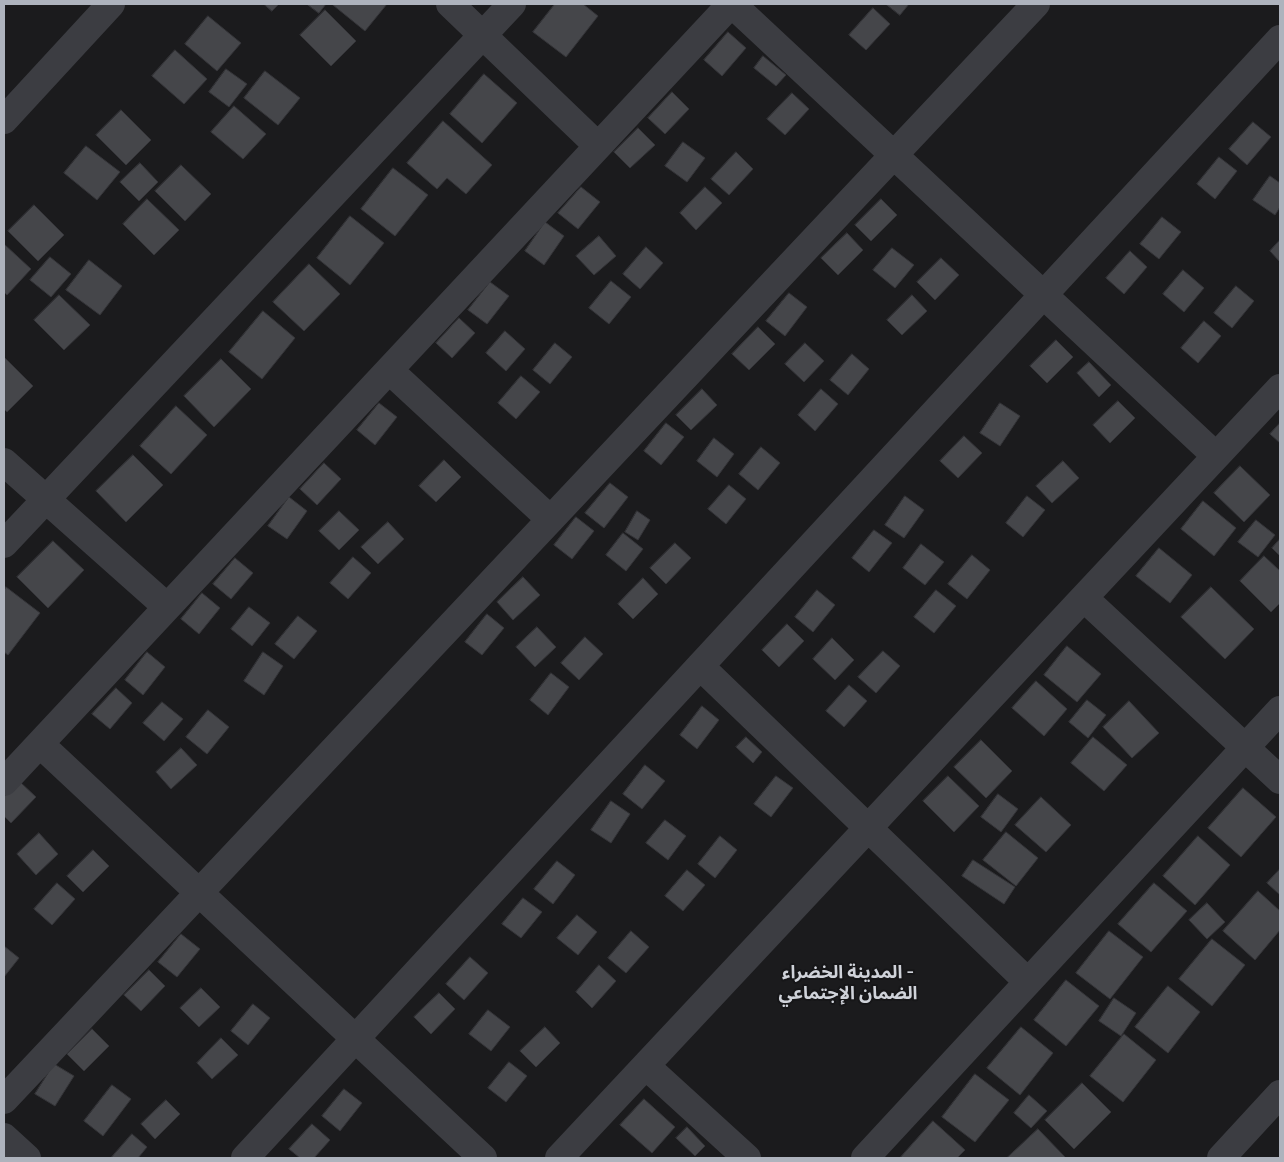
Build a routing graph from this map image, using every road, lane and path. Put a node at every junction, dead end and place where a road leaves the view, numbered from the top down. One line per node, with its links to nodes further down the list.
1 (111, 4): 8 (street)
2 (450, 4): 6 (street)
3 (512, 4): 6 (street)
4 (732, 4): 9 (street); 10 (street)
5 (1036, 4): 10 (street)
6 (482, 35): 9 (street); 16 (street)
7 (1280, 39): 11 (street)
8 (4, 120)
9 (598, 146): 12 (street)
10 (894, 154): 11 (street); 17 (street)
11 (1044, 295): 14 (street); 21 (street)
12 (389, 370): 17 (street); 20 (street)
13 (1280, 388): 14 (street)
14 (1216, 456): 19 (street)
15 (4, 462): 16 (street)
16 (46, 500): 18 (street); 20 (street)
17 (550, 519): 28 (street)
18 (4, 544)
19 (1084, 598): 24 (street); 27 (street)
20 (167, 607): 23 (street)
21 (700, 666): 27 (street); 30 (street)
22 (1280, 710): 24 (street)
23 (40, 744): 26 (street); 28 (street)
24 (1245, 747): 25 (street); 29 (street)
25 (1280, 780)
26 (4, 782)
27 (868, 828): 29 (street); 31 (street)
28 (199, 892): 30 (street); 33 (street)
29 (1028, 982): 40 (street)
30 (355, 1039): 36 (street); 37 (street)
31 (646, 1066): 38 (street); 39 (street)
32 (1280, 1094): 41 (street)
33 (4, 1100)
34 (4, 1136): 35 (street)
35 (27, 1158)
36 (245, 1158)
37 (483, 1158)
38 (559, 1158)
39 (747, 1158)
40 (865, 1158)
41 (1221, 1158)

